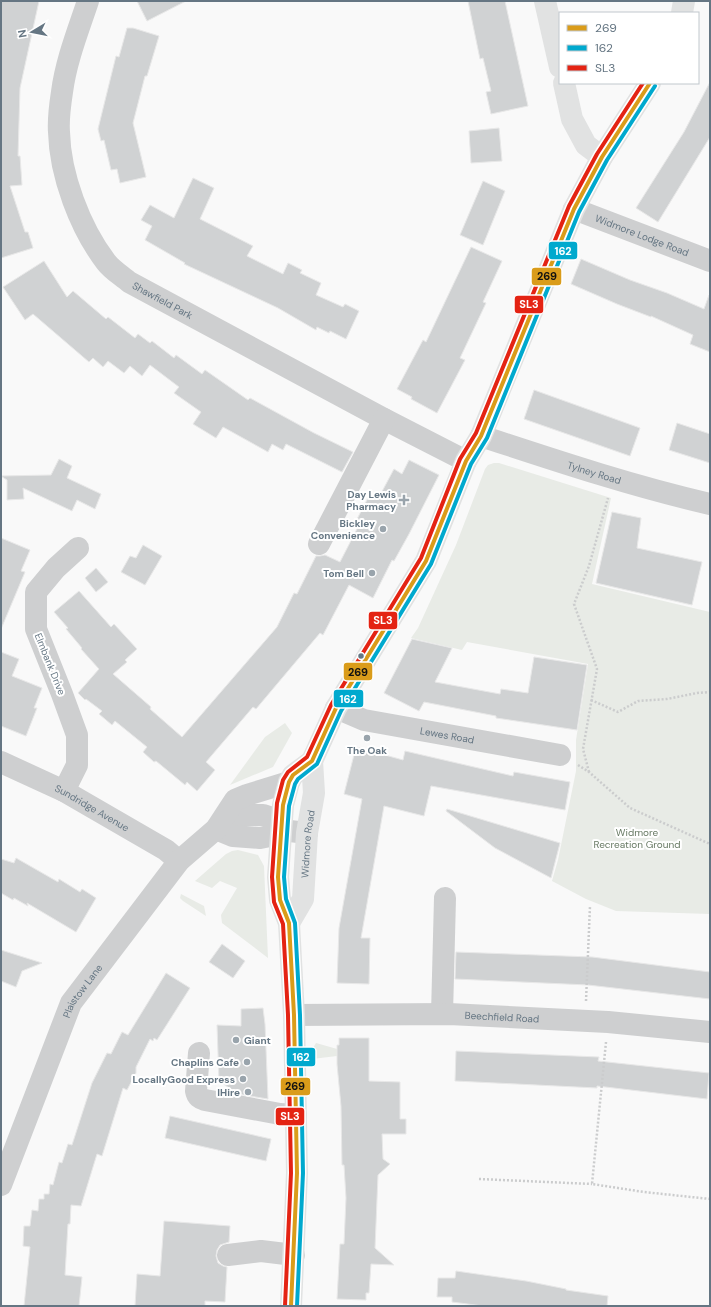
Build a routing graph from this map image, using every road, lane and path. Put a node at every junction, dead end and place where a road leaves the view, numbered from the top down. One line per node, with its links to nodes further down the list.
1 (88, 1): 11 (street, Shawfield Park)
2 (545, 1): 5 (main road)
3 (684, 1): 4 (main road)
4 (682, 12)
5 (559, 63)
6 (564, 84): 8 (main road)
7 (649, 84): 8 (main road, Widmore Road)
8 (602, 157): 9 (main road, Widmore Road)
9 (574, 210): 10 (street, Widmore Lodge Road); 12 (main road, Widmore Road)
10 (710, 261)
11 (384, 419): 13 (street, Shawfield Park); 16 (street)
12 (481, 436): 13 (main road, Widmore Road); 14 (street, Tylney Road)
13 (466, 461): 20 (main road, Widmore Road)
14 (613, 479): 15 (street, Tylney Road); 19 (path)
15 (710, 504)
16 (320, 544)
17 (78, 548): 26 (street, Elmbank Drive)
18 (710, 692): 19 (path)
19 (591, 700): 24 (path)
20 (336, 708): 21 (street, Lewes Road); 22 (main road, Widmore Road)
21 (560, 755): 24 (path)
22 (312, 761): 25 (main road, Widmore Road); 29 (main road, Widmore Road)
23 (1, 762): 26 (street, Sundridge Avenue)
24 (589, 772): 30 (path)
25 (289, 782): 27 (street, Plaistow Lane); 28 (main road, Widmore Road)
26 (64, 792): 31 (street, Sundridge Avenue)
27 (221, 822): 28 (street); 31 (street, Plaistow Lane)
28 (281, 830): 29 (street); 34 (main road, Widmore Road)
29 (307, 833): 34 (main road, Widmore Road)
30 (710, 844)
31 (179, 861): 44 (street, Plaistow Lane)
32 (444, 898): 35 (street)
33 (590, 906): 37 (path)
34 (289, 923): 36 (main road, Widmore Road)
35 (442, 1014): 36 (street, Beechfield Road); 37 (street, Beechfield Road)
36 (294, 1015): 41 (main road, Widmore Road)
37 (586, 1021): 38 (street, Beechfield Road)
38 (608, 1022): 39 (street, Beechfield Road); 43 (path)
39 (710, 1032)
40 (199, 1053): 41 (street)
41 (296, 1116): 47 (main road, Widmore Road)
42 (479, 1179): 43 (path)
43 (592, 1184): 45 (path)
44 (1, 1185)
45 (710, 1199)
46 (228, 1255): 47 (street)
47 (294, 1255): 48 (main road, Widmore Road)
48 (291, 1306)

